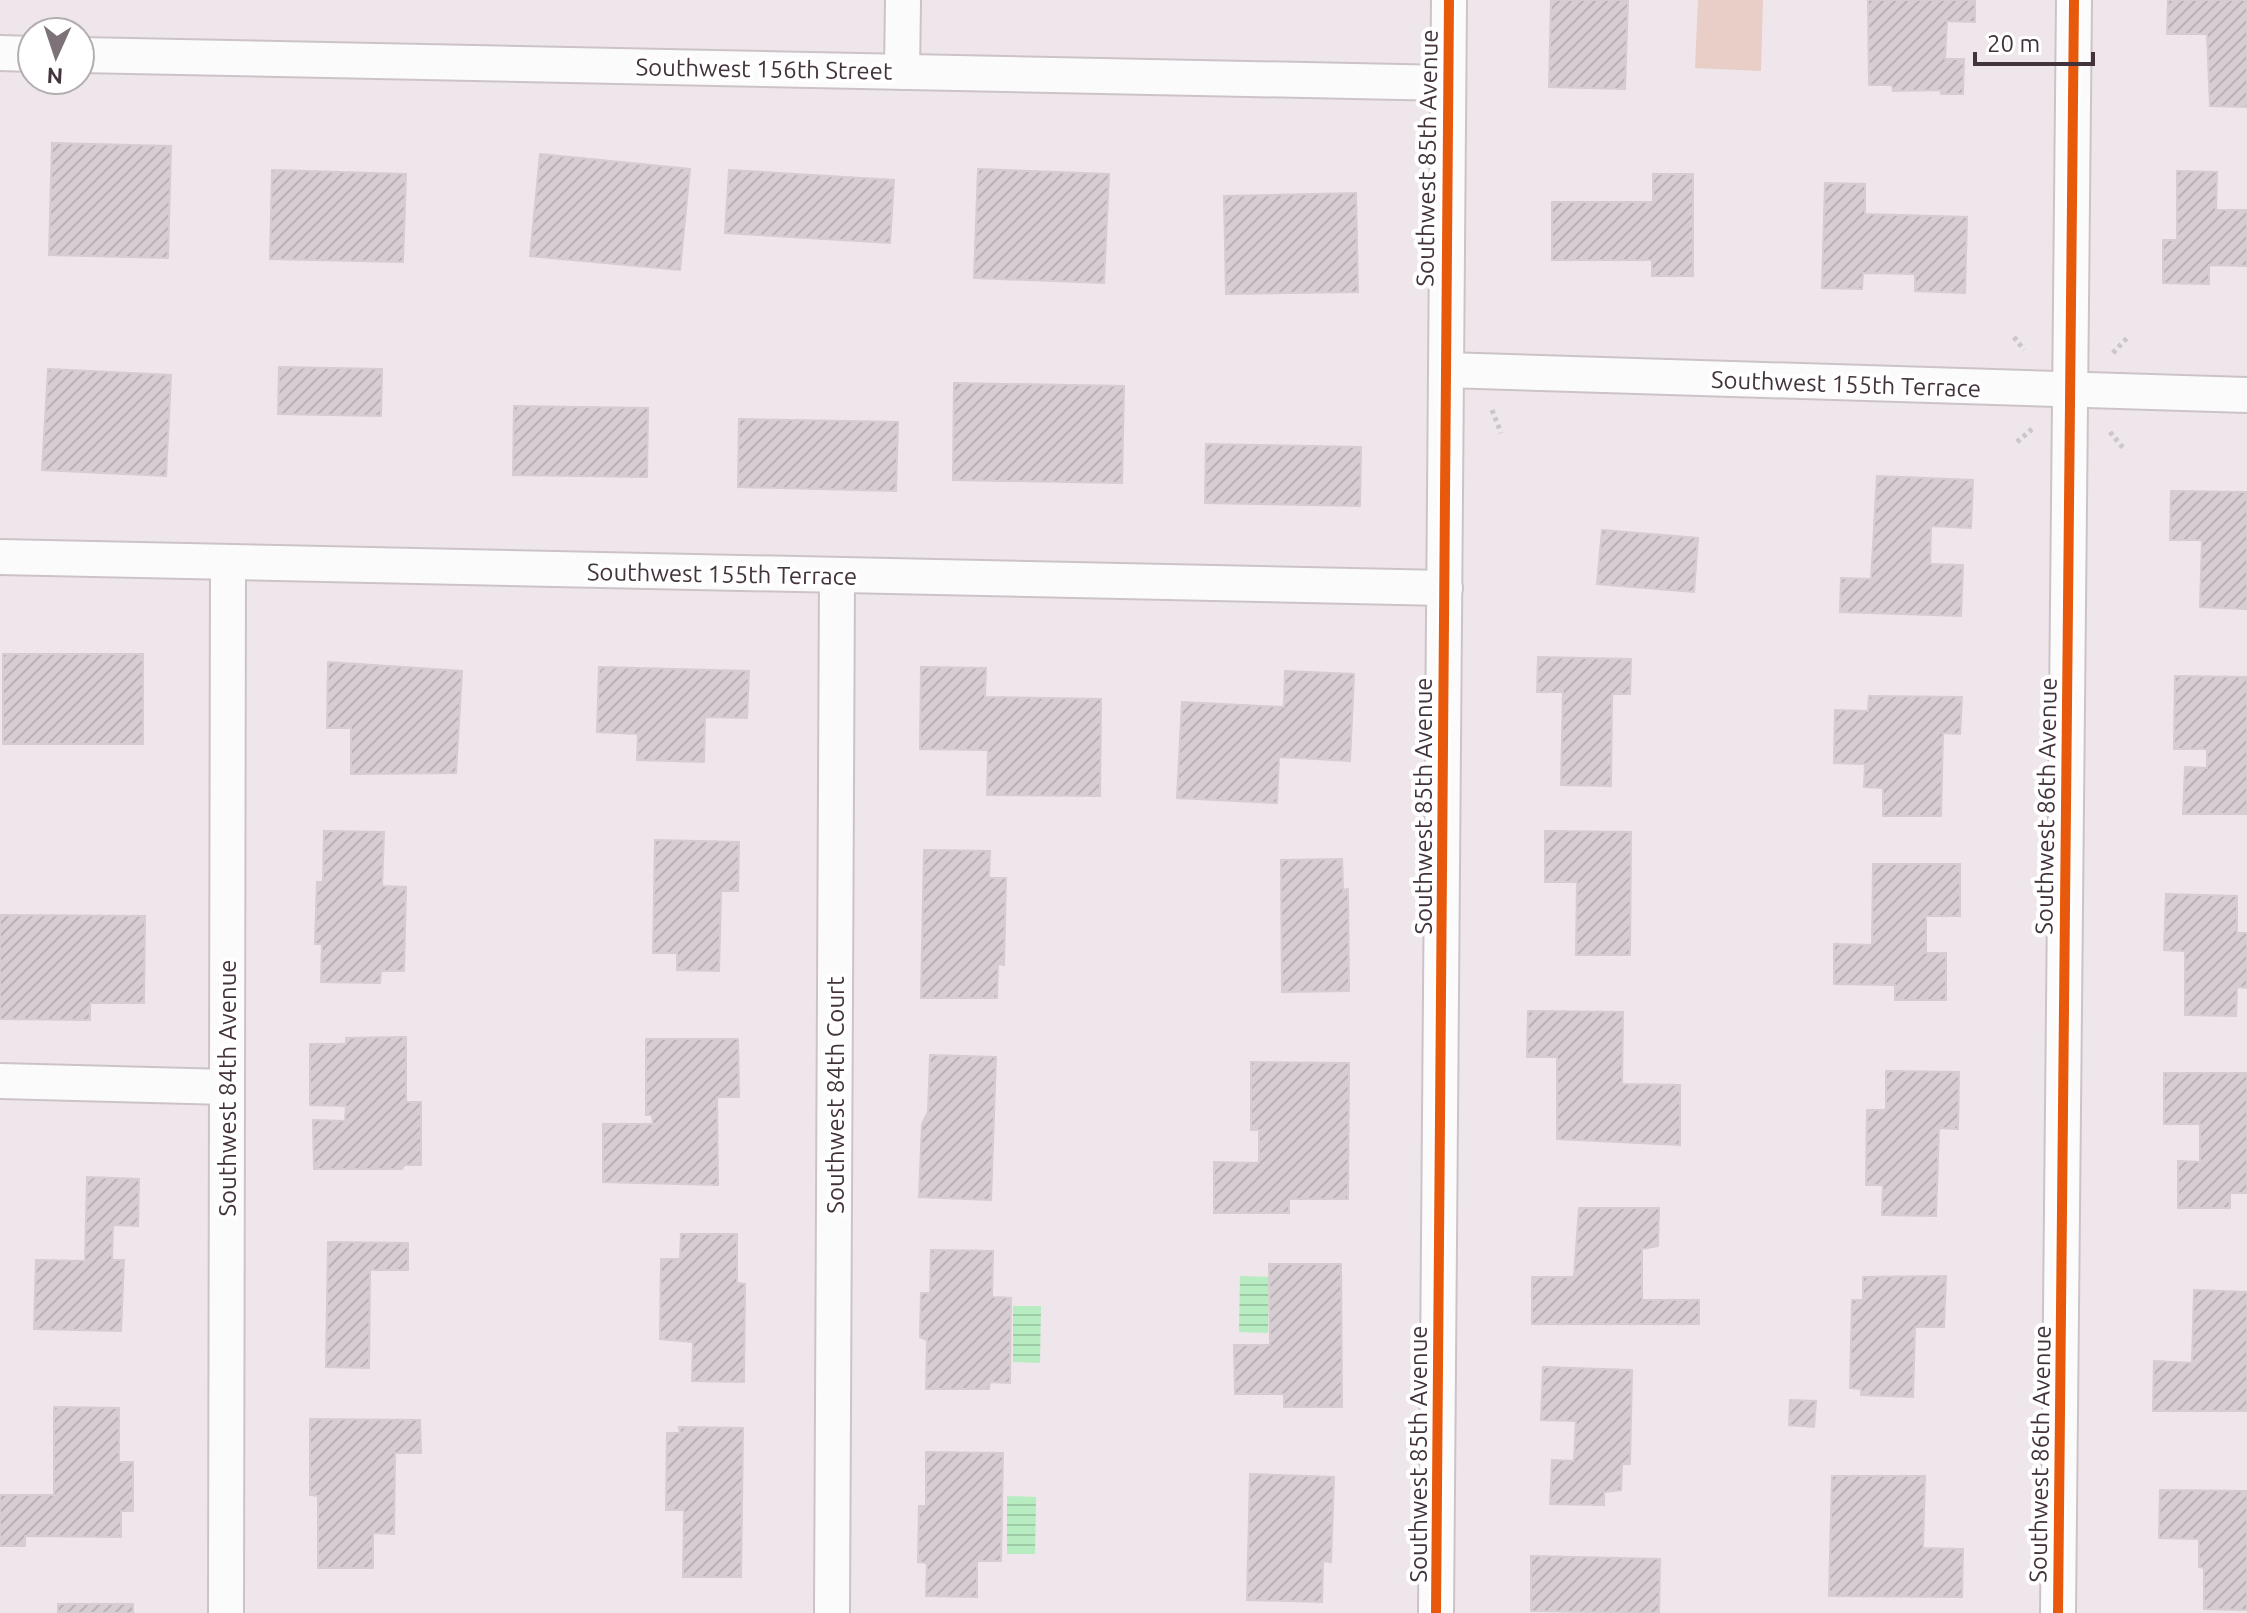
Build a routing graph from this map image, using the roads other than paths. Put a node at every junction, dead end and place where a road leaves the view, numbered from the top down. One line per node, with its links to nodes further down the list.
1 (903, 0): 5 (street)
2 (1449, 0): 6 (street, Southwest 85th Avenue)
3 (2074, 0): 8 (street, Southwest 86th Avenue)
4 (96, 55): 5 (street, Southwest 156th Street)
5 (902, 72): 6 (street, Southwest 156th Street)
6 (1448, 83): 7 (street, Southwest 85th Avenue)
7 (1446, 370): 8 (street, Southwest 155th Terrace); 13 (street, Southwest 85th Avenue)
8 (2070, 391): 9 (street, Southwest 155th Terrace); 19 (street, Southwest 86th Avenue)
9 (2247, 395)
10 (0, 557): 11 (street, Southwest 155th Terrace)
11 (228, 562): 12 (street, Southwest 155th Terrace); 15 (street, Southwest 84th Avenue)
12 (837, 577): 13 (street, Southwest 155th Terrace); 17 (street, Southwest 84th Court)
13 (1445, 588): 18 (street, Southwest 85th Avenue)
14 (0, 1081): 15 (street)
15 (227, 1087): 16 (street, Southwest 84th Avenue)
16 (226, 1613)
17 (832, 1613)
18 (1436, 1613)
19 (2058, 1613)

